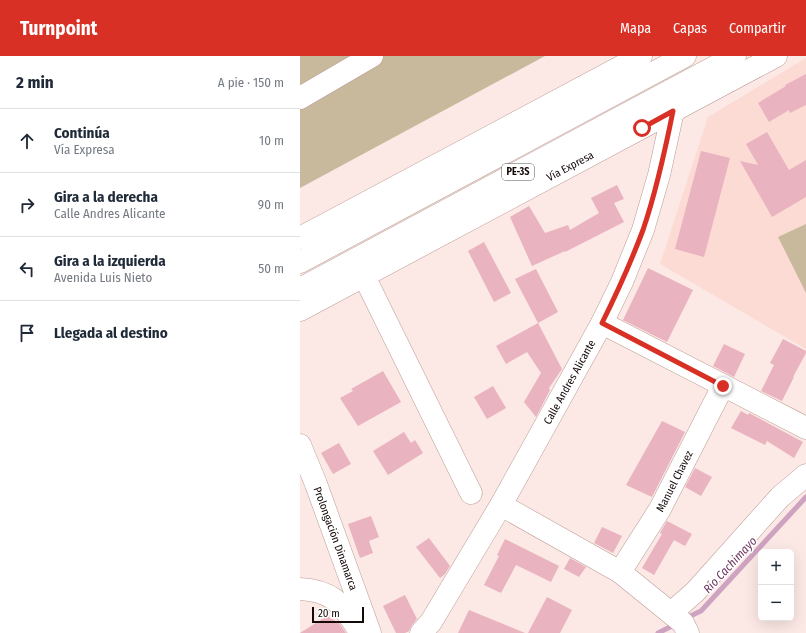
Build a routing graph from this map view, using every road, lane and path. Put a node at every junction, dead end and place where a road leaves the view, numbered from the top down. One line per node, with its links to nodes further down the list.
1 (372, 56): 8 (main road)
2 (641, 56): 6 (main road)
3 (685, 56): 6 (main road); 12 (main road, PE-3S)
4 (735, 56): 7 (main road, Vía Expresa / PE-3S)
5 (776, 56): 9 (main road, Vía Expresa / PE-3S)
6 (610, 73): 11 (main road)
7 (696, 77): 10 (main road); 14 (main road, Vía Expresa / PE-3S)
8 (300, 98)
9 (673, 111): 10 (main road, Vía Expresa / PE-3S); 20 (main road, Calle Andres Alicante)
10 (642, 128): 13 (main road, Vía Expresa / PE-3S)
11 (445, 161): 12 (main road); 15 (main road)
12 (394, 212): 16 (main road, PE-3S)
13 (476, 216): 14 (main road); 17 (main road, Vía Expresa / PE-3S)
14 (405, 233): 18 (main road, Vía Expresa / PE-3S)
15 (300, 238)
16 (300, 262)
17 (364, 276): 19 (main road, Vía Expresa / PE-3S); 25 (main road)
18 (300, 289)
19 (300, 310)
20 (602, 323): 21 (main road); 26 (main road, Calle Andres Alicante)
21 (723, 386): 22 (main road); 27 (main road, Manuel Chavez)
22 (806, 428)
23 (300, 445): 31 (main road, Prolongación Dinamarca)
24 (806, 475): 29 (main road)
25 (471, 493)
26 (501, 506): 27 (main road); 32 (main road, Calle Andres Alicante)
27 (620, 572): 29 (main road)
28 (300, 589): 30 (main road)
29 (680, 625)
30 (361, 633)
31 (370, 633)
32 (421, 633)

